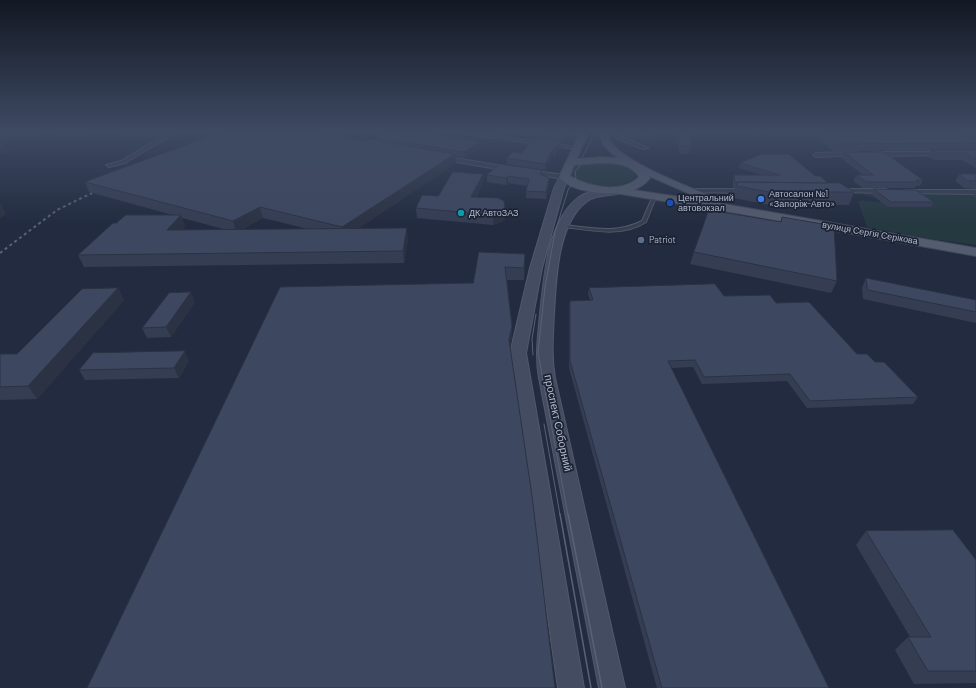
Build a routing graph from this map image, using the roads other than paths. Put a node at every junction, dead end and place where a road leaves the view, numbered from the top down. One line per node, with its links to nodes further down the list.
1 (122, 162): 7 (street)
2 (468, 162): 9 (street)
3 (571, 162): 10 (main road)
4 (587, 162): 10 (main road)
5 (617, 162): 8 (main road)
6 (629, 162): 8 (main road)
7 (108, 165)
8 (634, 166): 12 (main road, вулиця Сергія Серікова); 13 (main road)
9 (518, 170)
10 (568, 170): 11 (street); 13 (main road, вулиця Сергія Серікова); 21 (main road)
11 (525, 171)
12 (688, 190): 14 (street); 18 (main road, вулиця Сергія Серікова)
13 (618, 191): 17 (main road, вулиця Сергія Серікова); 19 (main road, проспект Соборний)
14 (753, 191)
15 (832, 191): 16 (street)
16 (976, 192)
17 (654, 196): 18 (main road, вулиця Сергія Серікова); 19 (lane)
18 (741, 210): 20 (main road, вулиця Сергія Серікова)
19 (564, 226): 22 (main road, проспект Соборний)
20 (976, 252)
21 (571, 688)
22 (612, 688)

